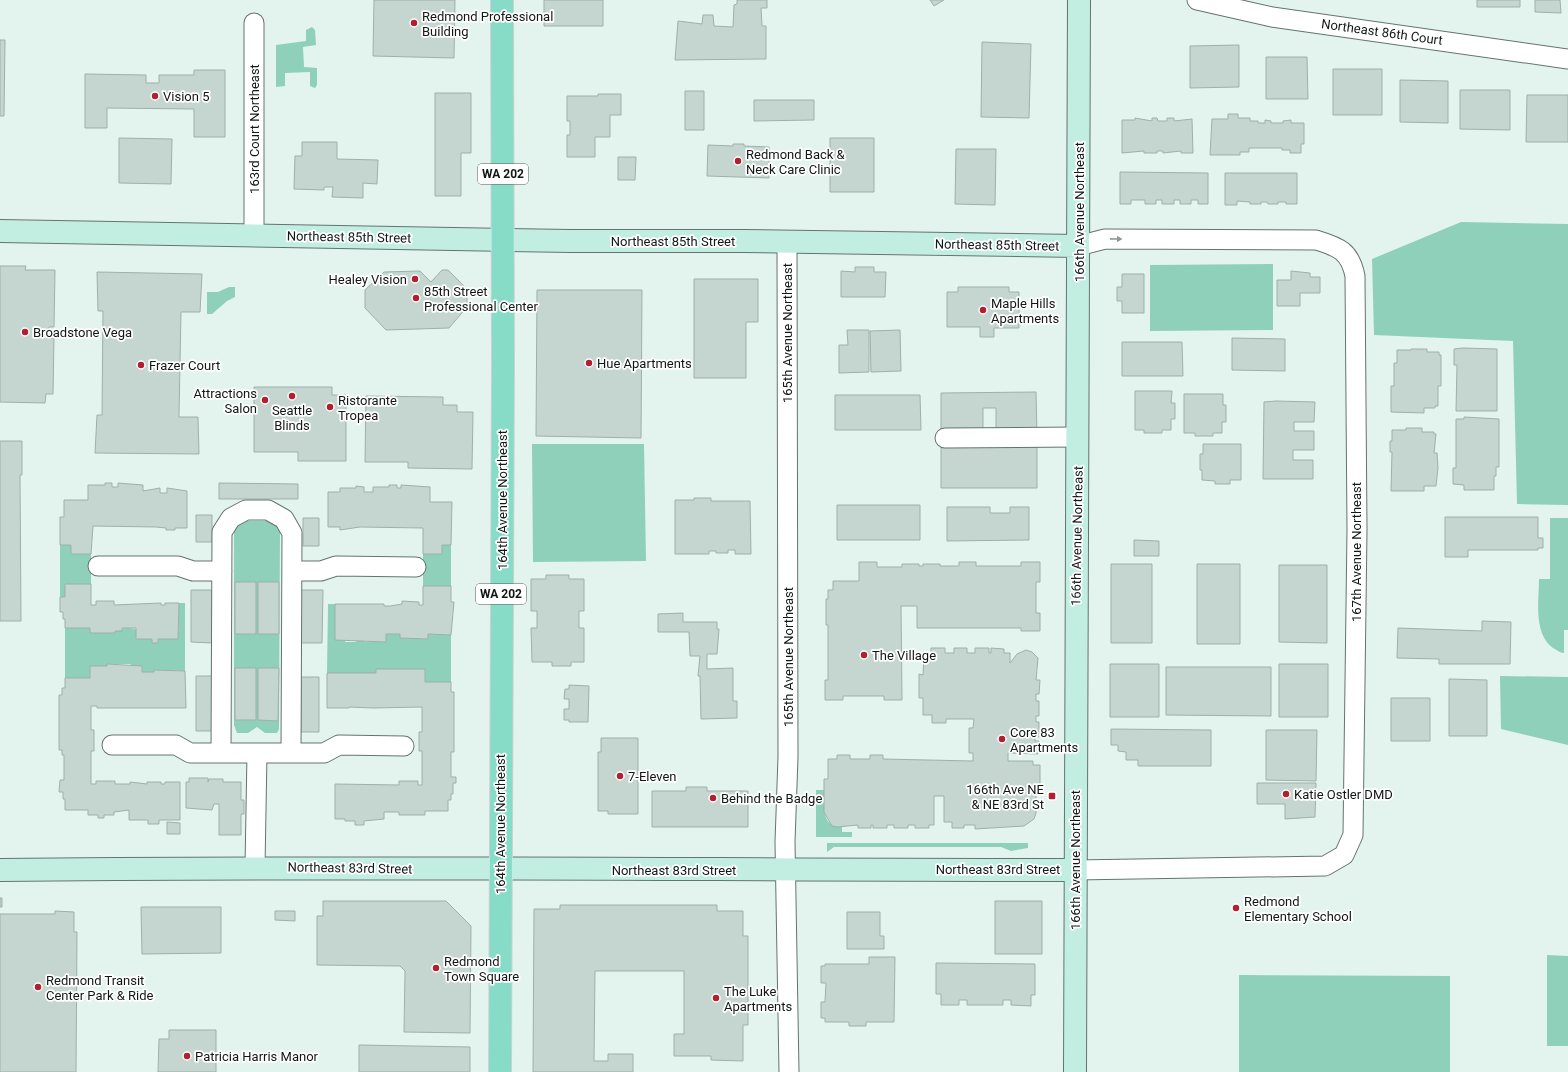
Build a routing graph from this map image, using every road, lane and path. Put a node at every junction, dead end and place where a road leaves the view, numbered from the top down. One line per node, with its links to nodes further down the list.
1 (502, 0): 8 (main road, 164th Avenue Northeast / WA 202)
2 (1079, 0): 10 (street, 166th Avenue Northeast)
3 (1197, 0): 5 (street, Northeast 86th Court)
4 (254, 23): 7 (street, 163rd Court Northeast)
5 (1568, 59)
6 (0, 231): 7 (street, Northeast 85th Street)
7 (254, 236): 8 (street, Northeast 85th Street)
8 (503, 240): 9 (street, Northeast 85th Street); 26 (main road, 164th Avenue Northeast / WA 202)
9 (787, 242): 10 (street, Northeast 85th Street); 27 (street, 165th Avenue Northeast)
10 (1078, 246): 11 (street, Northeast 85th Street, one-way to 11); 12 (street, 166th Avenue Northeast)
11 (1343, 251): 23 (street, 167th Avenue Northeast)
12 (1078, 437): 13 (street); 28 (street, 166th Avenue Northeast)
13 (945, 438)
14 (98, 566): 16 (street)
15 (416, 567): 17 (street)
16 (222, 571): 17 (street); 20 (street)
17 (292, 571): 22 (street)
18 (112, 745): 20 (street)
19 (404, 746): 22 (street)
20 (221, 753): 21 (street)
21 (257, 753): 22 (street); 24 (street)
22 (291, 753)
23 (1344, 855): 28 (street, Northeast 83rd Street)
24 (255, 868): 25 (street, Northeast 83rd Street); 26 (street, Northeast 83rd Street)
25 (0, 870)
26 (499, 870): 27 (street, Northeast 83rd Street); 29 (main road, 164th Avenue Northeast / WA 202)
27 (786, 870): 28 (street, Northeast 83rd Street); 30 (street, 165th Avenue Northeast)
28 (1075, 870): 31 (street, 166th Avenue Northeast)
29 (500, 1072)
30 (788, 1072)
31 (1075, 1072)

